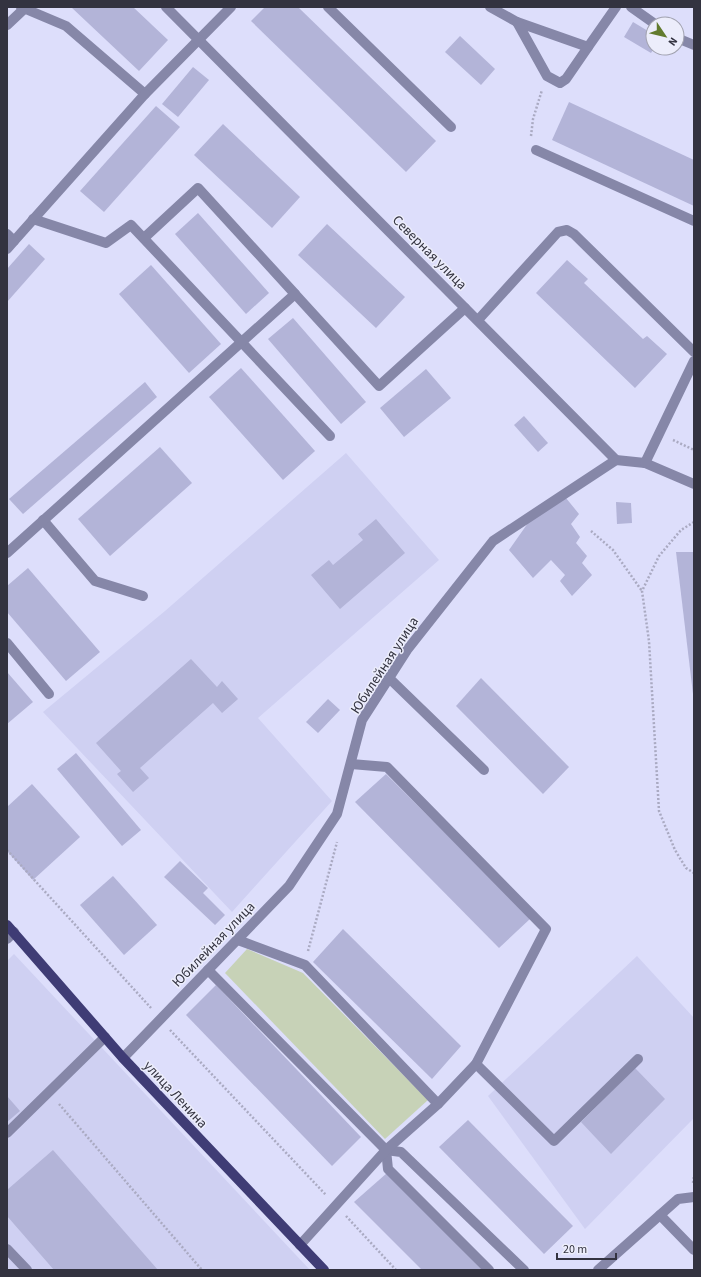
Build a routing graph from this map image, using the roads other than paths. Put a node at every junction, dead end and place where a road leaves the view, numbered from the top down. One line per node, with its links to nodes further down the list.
1 (166, 7): 11 (street, Северная улица)
2 (231, 7): 11 (street)
3 (328, 7): 14 (street)
4 (490, 7): 9 (street)
5 (616, 7): 12 (street)
6 (631, 7): 8 (street)
7 (23, 8): 10 (street); 13 (street)
8 (645, 17)
9 (517, 22): 12 (street); 12 (street)
10 (7, 25)
11 (199, 40): 13 (street); 22 (street, Северная улица)
12 (588, 46)
13 (145, 94): 16 (street)
14 (451, 127)
15 (536, 150): 17 (street)
16 (34, 219): 18 (street); 19 (street)
17 (694, 221)
18 (11, 238): 20 (street)
19 (144, 238): 21 (street); 24 (street)
20 (7, 249)
21 (295, 294): 22 (street); 24 (street)
22 (465, 308): 23 (street, Северная улица)
23 (478, 320): 25 (street); 28 (street, Северная улица)
24 (242, 341): 27 (street); 31 (street)
25 (694, 352)
26 (694, 361): 29 (street)
27 (330, 436)
28 (616, 460): 29 (street); 35 (street, Юбилейная улица)
29 (645, 463): 30 (street)
30 (694, 484)
31 (43, 520): 32 (street); 33 (street)
32 (7, 553)
33 (143, 596)
34 (7, 643): 36 (street)
35 (389, 678): 37 (street, Юбилейная улица); 38 (street)
36 (49, 694)
37 (351, 764): 40 (street, Юбилейная улица); 45 (street)
38 (484, 770)
39 (9, 932): 42 (main road, улица Ленина)
40 (238, 940): 41 (street, Юбилейная улица); 46 (street)
41 (208, 970): 43 (street, Юбилейная улица); 48 (street)
42 (105, 1037): 43 (main road, улица Ленина); 47 (street)
43 (123, 1058): 51 (main road, улица Ленина)
44 (638, 1059): 45 (street)
45 (476, 1064): 46 (street)
46 (438, 1104): 48 (street)
47 (7, 1133)
48 (386, 1150): 51 (street); 56 (street); 57 (street)
49 (694, 1197): 50 (street)
50 (660, 1215): 53 (street); 58 (street)
51 (300, 1245): 55 (main road, улица Ленина)
52 (7, 1249): 54 (street)
53 (694, 1250)
54 (27, 1270)
55 (324, 1270)
56 (489, 1270)
57 (524, 1270)
58 (598, 1270)

